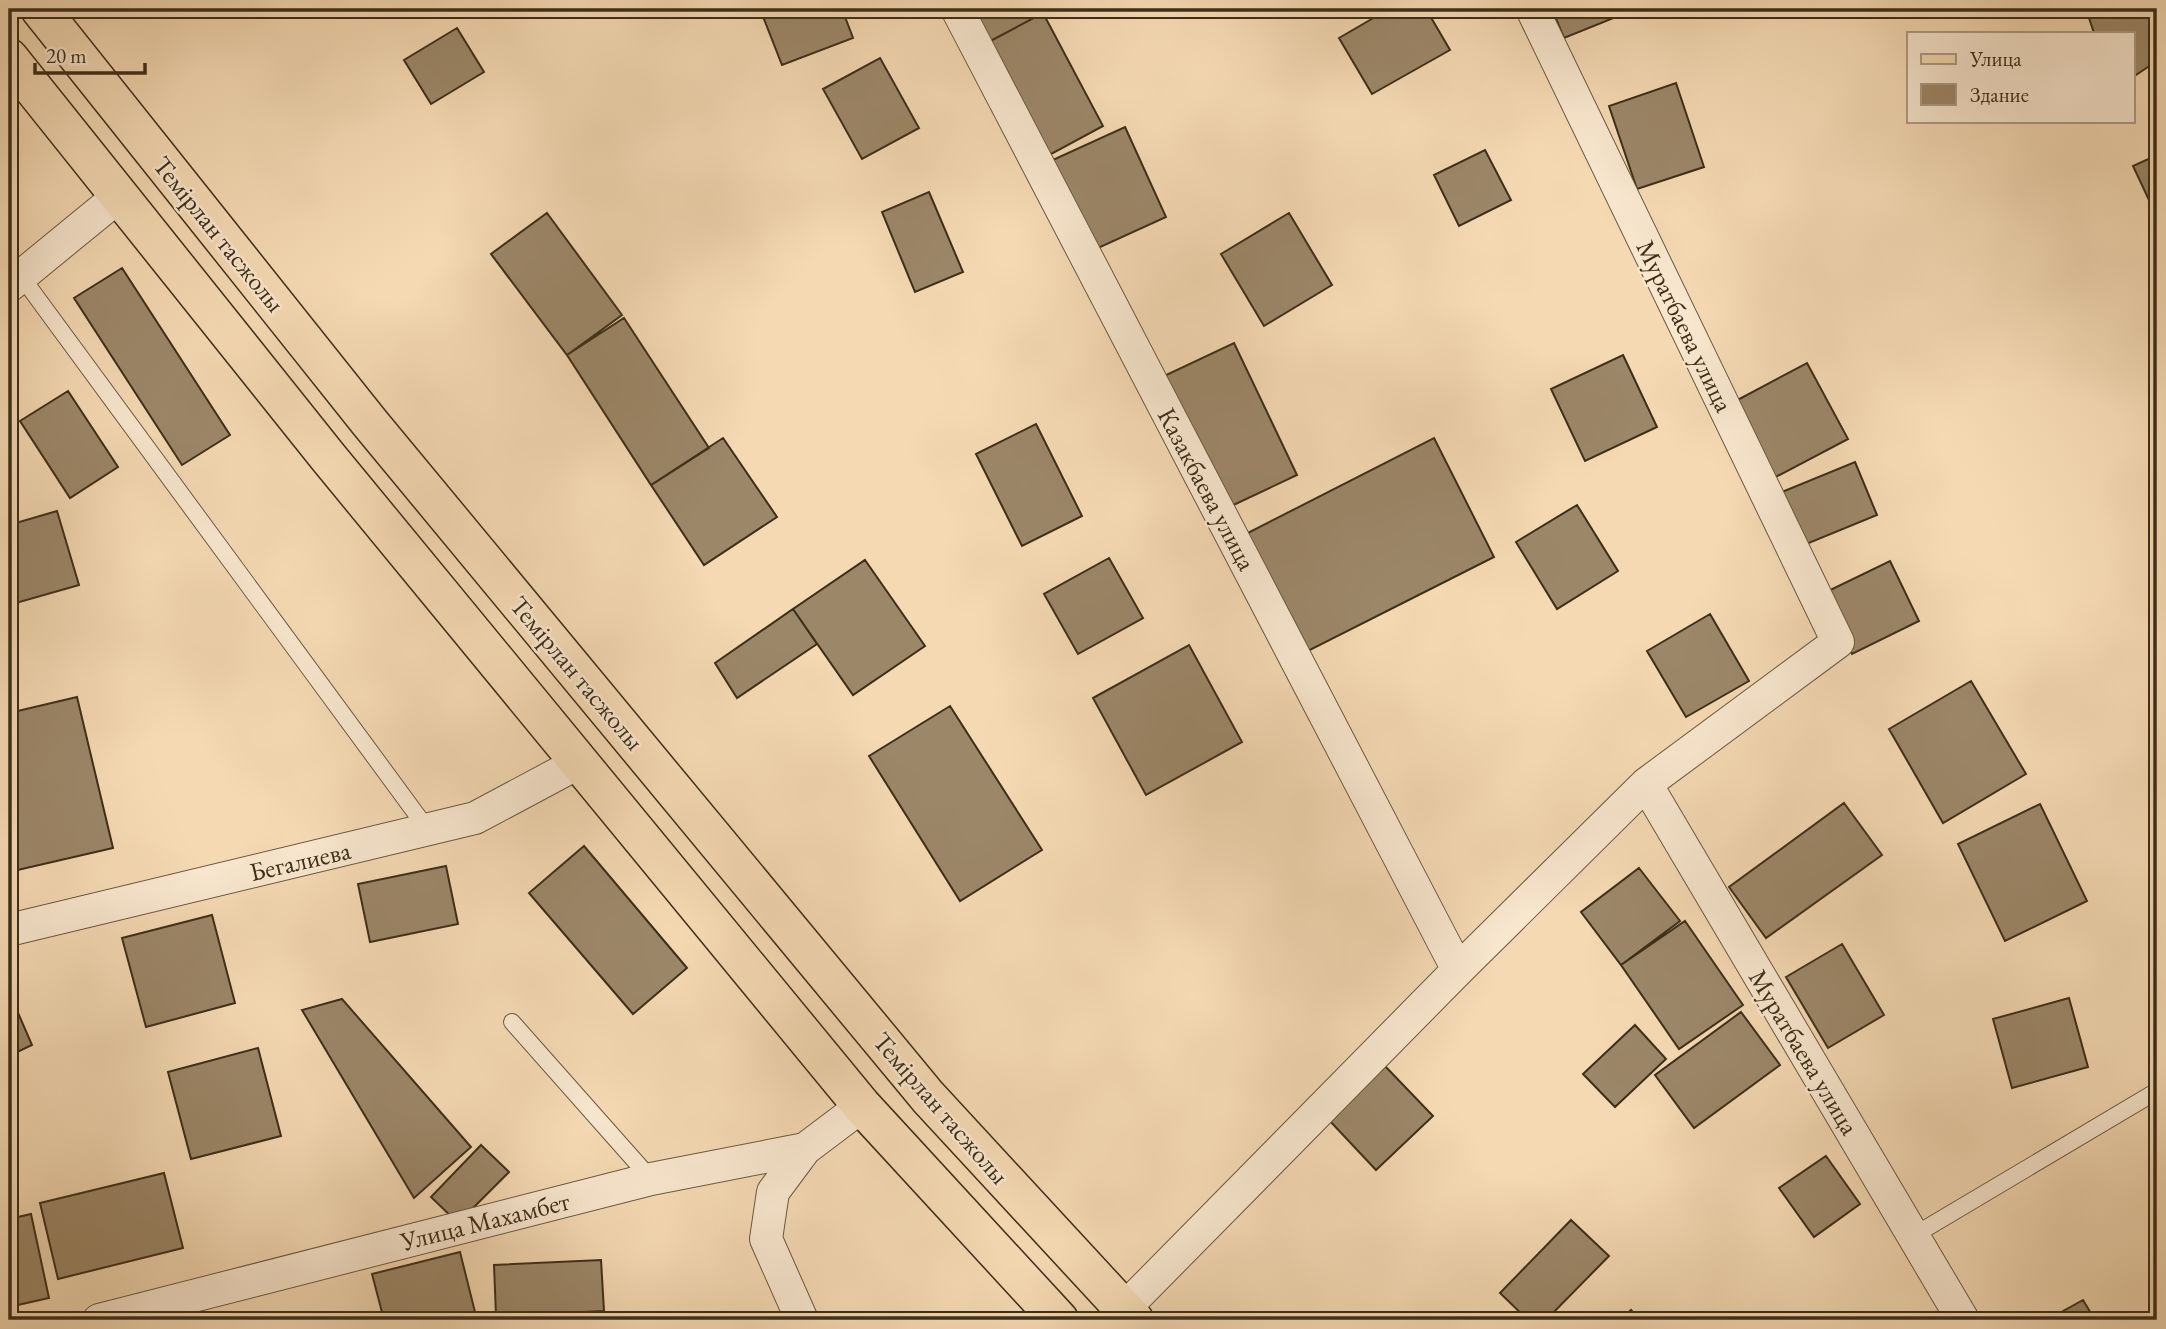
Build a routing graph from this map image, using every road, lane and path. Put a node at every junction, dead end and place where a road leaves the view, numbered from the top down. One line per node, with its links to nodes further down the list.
1 (40, 9): 18 (main road, Темірлан тасжолы)
2 (957, 9): 11 (street, Казакбаева улица)
3 (1532, 9): 8 (street, Муратбаева улица)
4 (9, 58): 5 (main road, Темірлан тасжолы)
5 (119, 197): 6 (street); 7 (main road, Темірлан тасжолы)
6 (15, 281): 9 (lane)
7 (580, 762): 9 (street, Бегалиева); 14 (main road, Темірлан тасжолы)
8 (1646, 784): 11 (street); 17 (street, Муратбаева улица)
9 (428, 830): 10 (street, Бегалиева)
10 (9, 930)
11 (1458, 970): 18 (street)
12 (512, 1022): 16 (lane)
13 (2157, 1091): 17 (lane)
14 (862, 1106): 15 (street, Улица Махамбет); 21 (main road, Темірлан тасжолы)
15 (805, 1149): 16 (street, Улица Махамбет); 20 (street)
16 (651, 1179): 19 (street, Улица Махамбет)
17 (1913, 1236): 22 (street, Муратбаева улица)
18 (1124, 1317)
19 (99, 1320)
20 (802, 1320)
21 (1059, 1320)
22 (1963, 1320)

